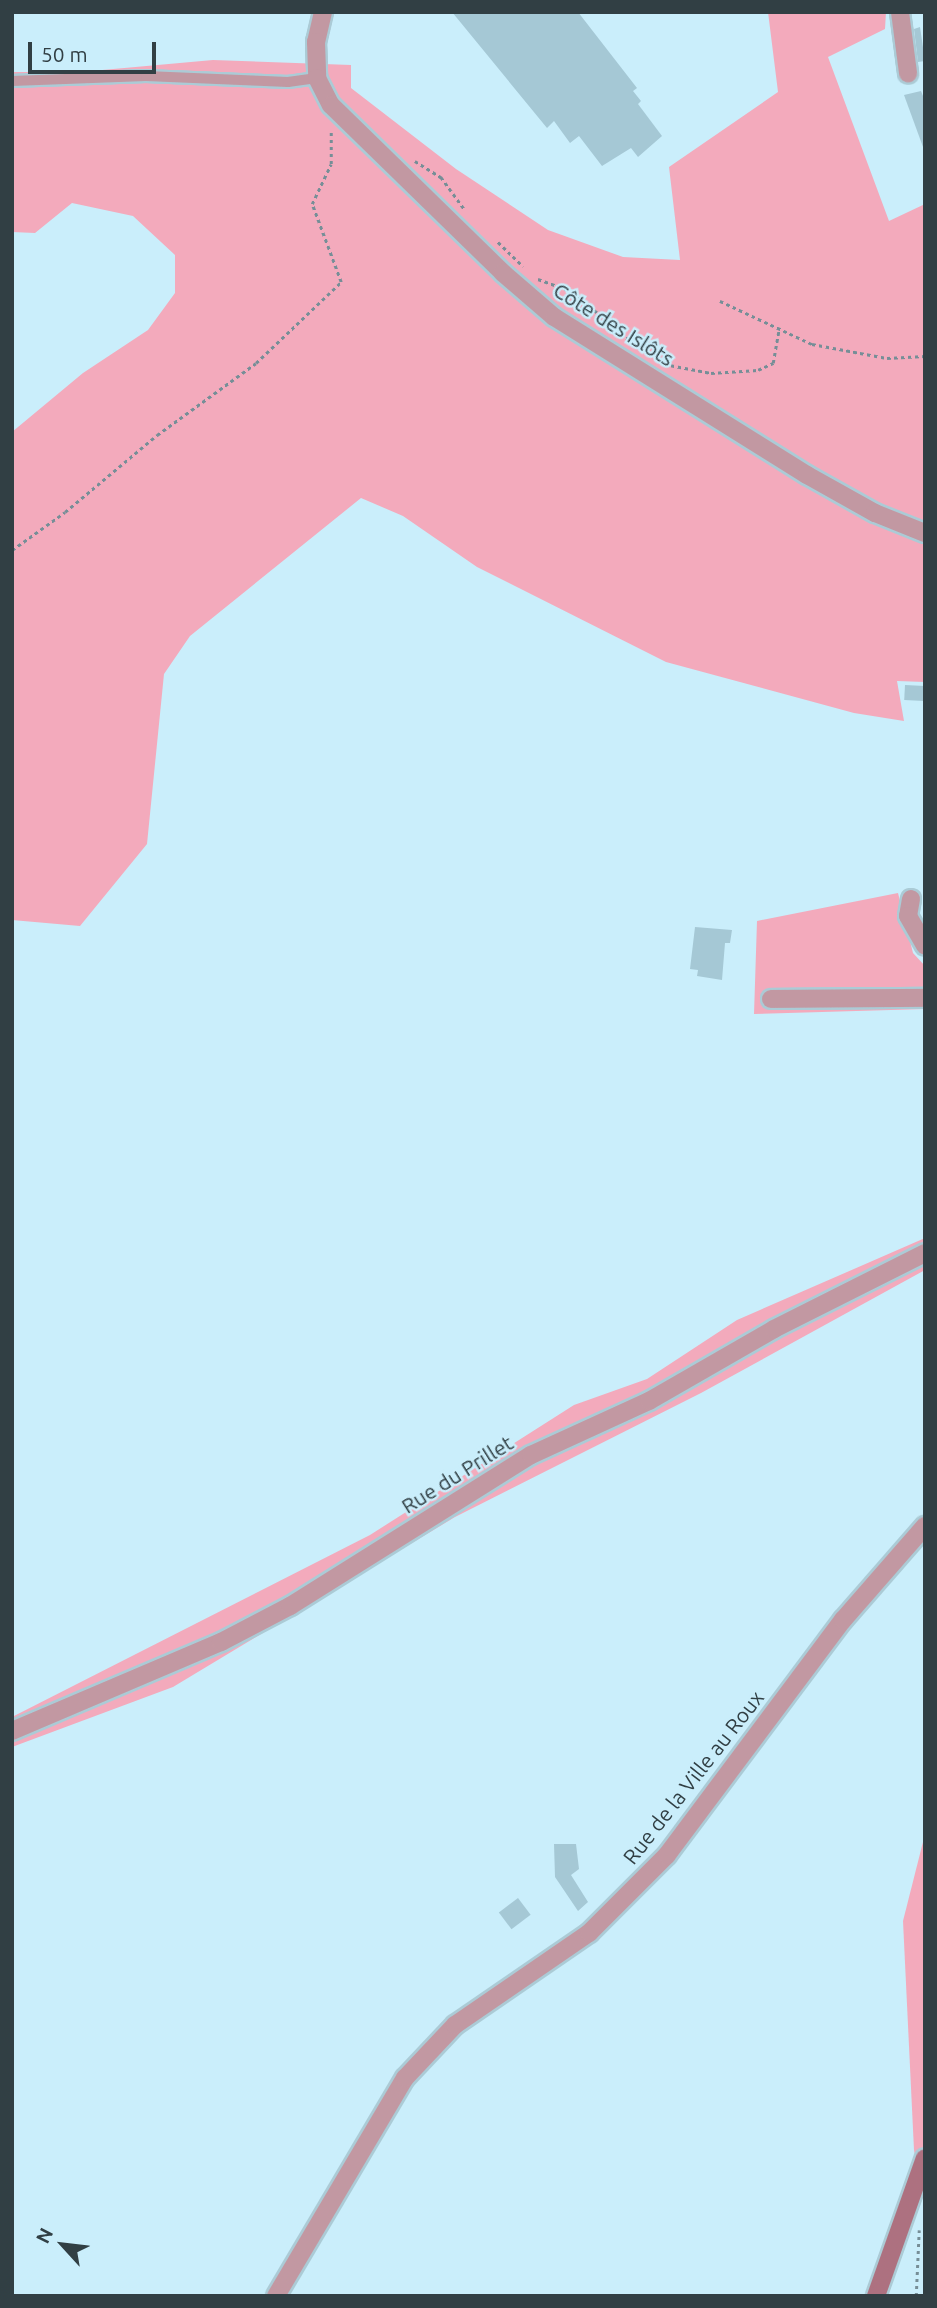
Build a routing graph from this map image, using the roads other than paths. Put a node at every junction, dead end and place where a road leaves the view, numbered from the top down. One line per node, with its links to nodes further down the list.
1 (323, 12): 4 (street, Côte des Islôts)
2 (900, 12): 3 (street)
3 (908, 73)
4 (317, 78): 5 (lane); 6 (street, Côte des Islôts)
5 (12, 81)
6 (925, 533)
7 (911, 899): 8 (street)
8 (925, 946)
9 (925, 998): 10 (street)
10 (771, 999)
11 (925, 1253): 13 (street, Rue du Prillet)
12 (925, 1526): 15 (street, Rue de la Ville au Roux)
13 (12, 1731)
14 (924, 2163): 16 (main road)
15 (276, 2296)
16 (876, 2296)

